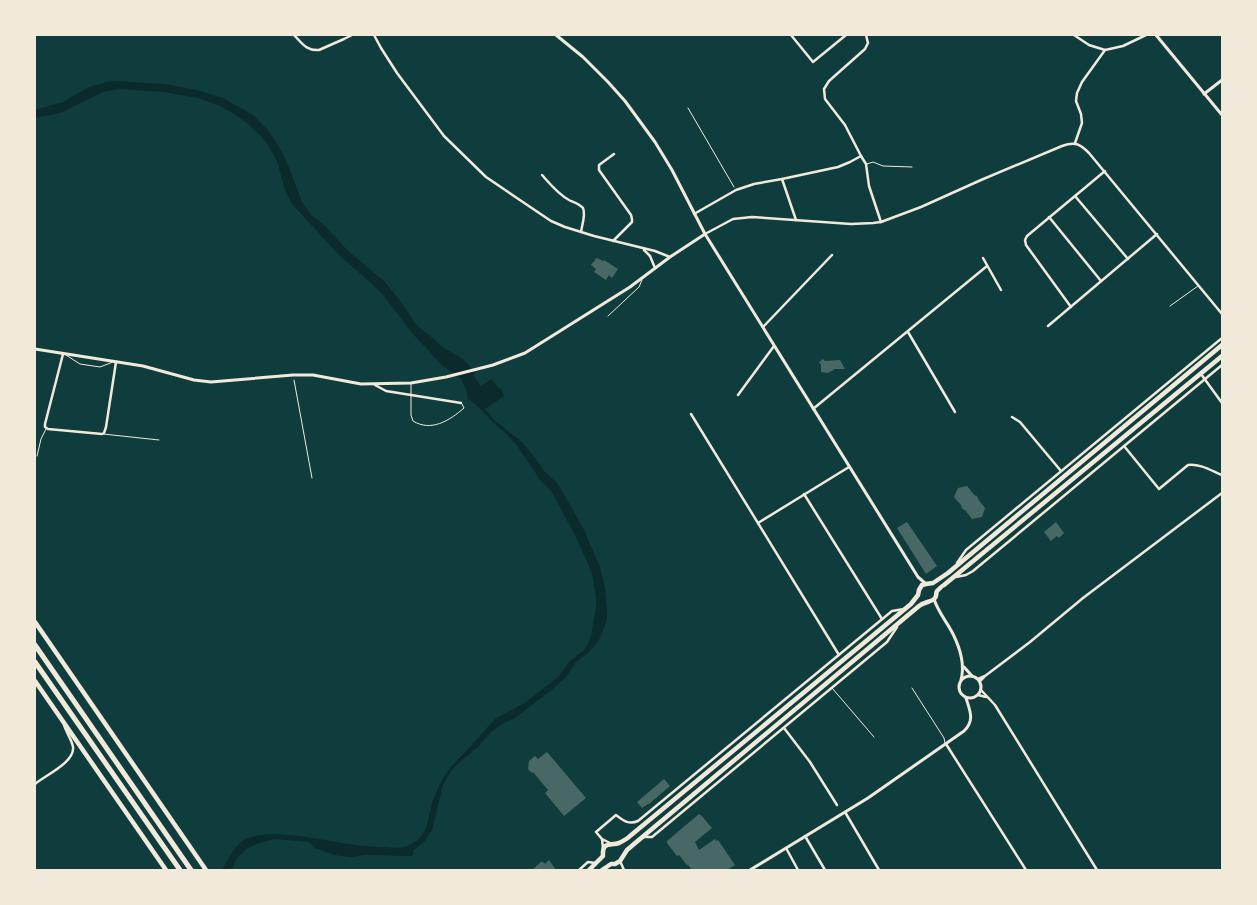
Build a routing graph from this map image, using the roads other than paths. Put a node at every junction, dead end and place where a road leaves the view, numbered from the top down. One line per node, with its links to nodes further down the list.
1 (294, 35): 2 (street)
2 (352, 35)
3 (374, 35): 28 (street)
4 (556, 35): 24 (street)
5 (791, 35): 6 (street)
6 (846, 35)
7 (866, 35): 17 (street)
8 (1074, 35): 11 (street)
9 (1146, 35): 11 (street)
10 (1156, 35): 13 (street)
11 (1105, 50): 15 (street)
12 (1222, 80): 13 (street)
13 (1204, 94): 14 (street)
14 (1222, 115)
15 (1075, 143): 20 (street); 27 (street)
16 (614, 154): 31 (street)
17 (861, 156): 18 (street); 22 (street)
18 (866, 164): 19 (lane); 27 (street)
19 (912, 167)
20 (1105, 171): 23 (street); 30 (street)
21 (542, 175): 28 (street)
22 (782, 179): 24 (street); 26 (street)
23 (1076, 196): 25 (street); 36 (street)
24 (694, 214): 29 (street)
25 (1049, 217): 40 (street); 44 (street)
26 (796, 220): 27 (street); 29 (street)
27 (881, 222)
28 (581, 232): 31 (street)
29 (705, 234): 34 (street); 48 (street)
30 (1157, 234): 36 (street); 41 (street)
31 (613, 241): 32 (street)
32 (643, 249): 34 (street); 38 (street)
33 (832, 255): 48 (street)
34 (670, 257): 38 (street)
35 (983, 258): 37 (street)
36 (1128, 259): 40 (street)
37 (988, 266): 42 (street); 49 (street)
38 (654, 268): 39 (street)
39 (644, 277): 46 (lane); 60 (street)
40 (1102, 281): 44 (street)
41 (1198, 285): 43 (lane); 45 (street)
42 (1001, 290)
43 (1170, 306)
44 (1071, 307): 47 (street)
45 (1222, 314)
46 (608, 316)
47 (1048, 326)
48 (763, 327): 51 (street)
49 (908, 332): 66 (street); 67 (street)
50 (1222, 338): 76 (street)
51 (774, 345): 62 (street); 66 (street)
52 (1222, 345): 81 (main road)
53 (35, 349): 54 (street)
54 (63, 354): 56 (street); 56 (lane); 70 (street)
55 (1222, 356): 58 (main road)
56 (116, 362): 61 (street); 71 (street)
57 (1222, 365): 59 (street)
58 (1201, 374): 59 (street); 83 (main road)
59 (1205, 379): 65 (street); 73 (street)
60 (412, 383): 61 (street); 63 (lane)
61 (375, 385): 63 (street)
62 (738, 395)
63 (411, 396): 64 (street); 64 (lane)
64 (461, 403)
65 (1222, 403)
66 (814, 410): 75 (street)
67 (955, 412)
68 (691, 414): 80 (street)
69 (1012, 416): 76 (street)
70 (46, 428): 71 (street); 74 (lane)
71 (102, 434): 72 (lane)
72 (159, 440)
73 (1124, 446): 77 (street); 83 (street)
74 (37, 456)
75 (849, 467): 78 (street); 82 (street)
76 (1061, 471): 81 (street)
77 (1222, 475)
78 (804, 494): 80 (street); 90 (street)
79 (1222, 494): 100 (street)
80 (758, 523): 94 (street)
81 (954, 568): 84 (main road)
82 (918, 576): 84 (street); 85 (street)
83 (954, 577): 86 (main road)
84 (928, 584): 85 (main road); 86 (main road)
85 (920, 587): 87 (main road)
86 (936, 592): 88 (main road)
87 (918, 595): 88 (main road); 89 (main road)
88 (930, 601): 92 (main road); 96 (street)
89 (905, 609): 90 (street); 119 (main road)
90 (882, 619): 94 (street)
91 (35, 622): 128 (main road)
92 (900, 622): 101 (street); 117 (main road)
93 (35, 646): 127 (highway)
94 (839, 655): 118 (street)
95 (35, 662): 126 (highway)
96 (963, 666): 97 (street); 99 (street)
97 (972, 676): 99 (street); 100 (street)
98 (35, 680): 109 (main road)
99 (961, 680): 105 (street)
100 (979, 680): 103 (street)
101 (832, 688): 110 (street); 111 (lane)
102 (912, 688): 112 (lane)
103 (981, 690): 104 (street); 107 (street)
104 (978, 695): 106 (street); 107 (street)
105 (966, 698): 106 (street); 108 (street)
106 (972, 698): 108 (street)
107 (988, 698): 138 (street)
108 (970, 710): 112 (street)
109 (61, 719): 113 (street); 125 (main road)
110 (784, 728): 114 (street); 117 (street)
111 (874, 737)
112 (946, 744): 115 (street); 137 (street)
113 (35, 784)
114 (837, 805)
115 (845, 812): 116 (street); 136 (street)
116 (805, 836): 120 (street); 135 (street)
117 (642, 837): 123 (main road)
118 (602, 839): 119 (street); 121 (street)
119 (613, 844): 121 (main road); 123 (main road)
120 (786, 848): 133 (street); 134 (street)
121 (603, 849): 122 (main road)
122 (602, 856): 123 (main road); 124 (main road)
123 (617, 861): 131 (main road); 132 (street); 132 (street)
124 (597, 863): 129 (street); 130 (main road)
125 (166, 870)
126 (180, 870)
127 (191, 870)
128 (206, 870)
129 (579, 870)
130 (589, 870)
131 (602, 870)
132 (623, 870)
133 (750, 870)
134 (798, 870)
135 (825, 870)
136 (879, 870)
137 (1026, 870)
138 (1097, 870)

